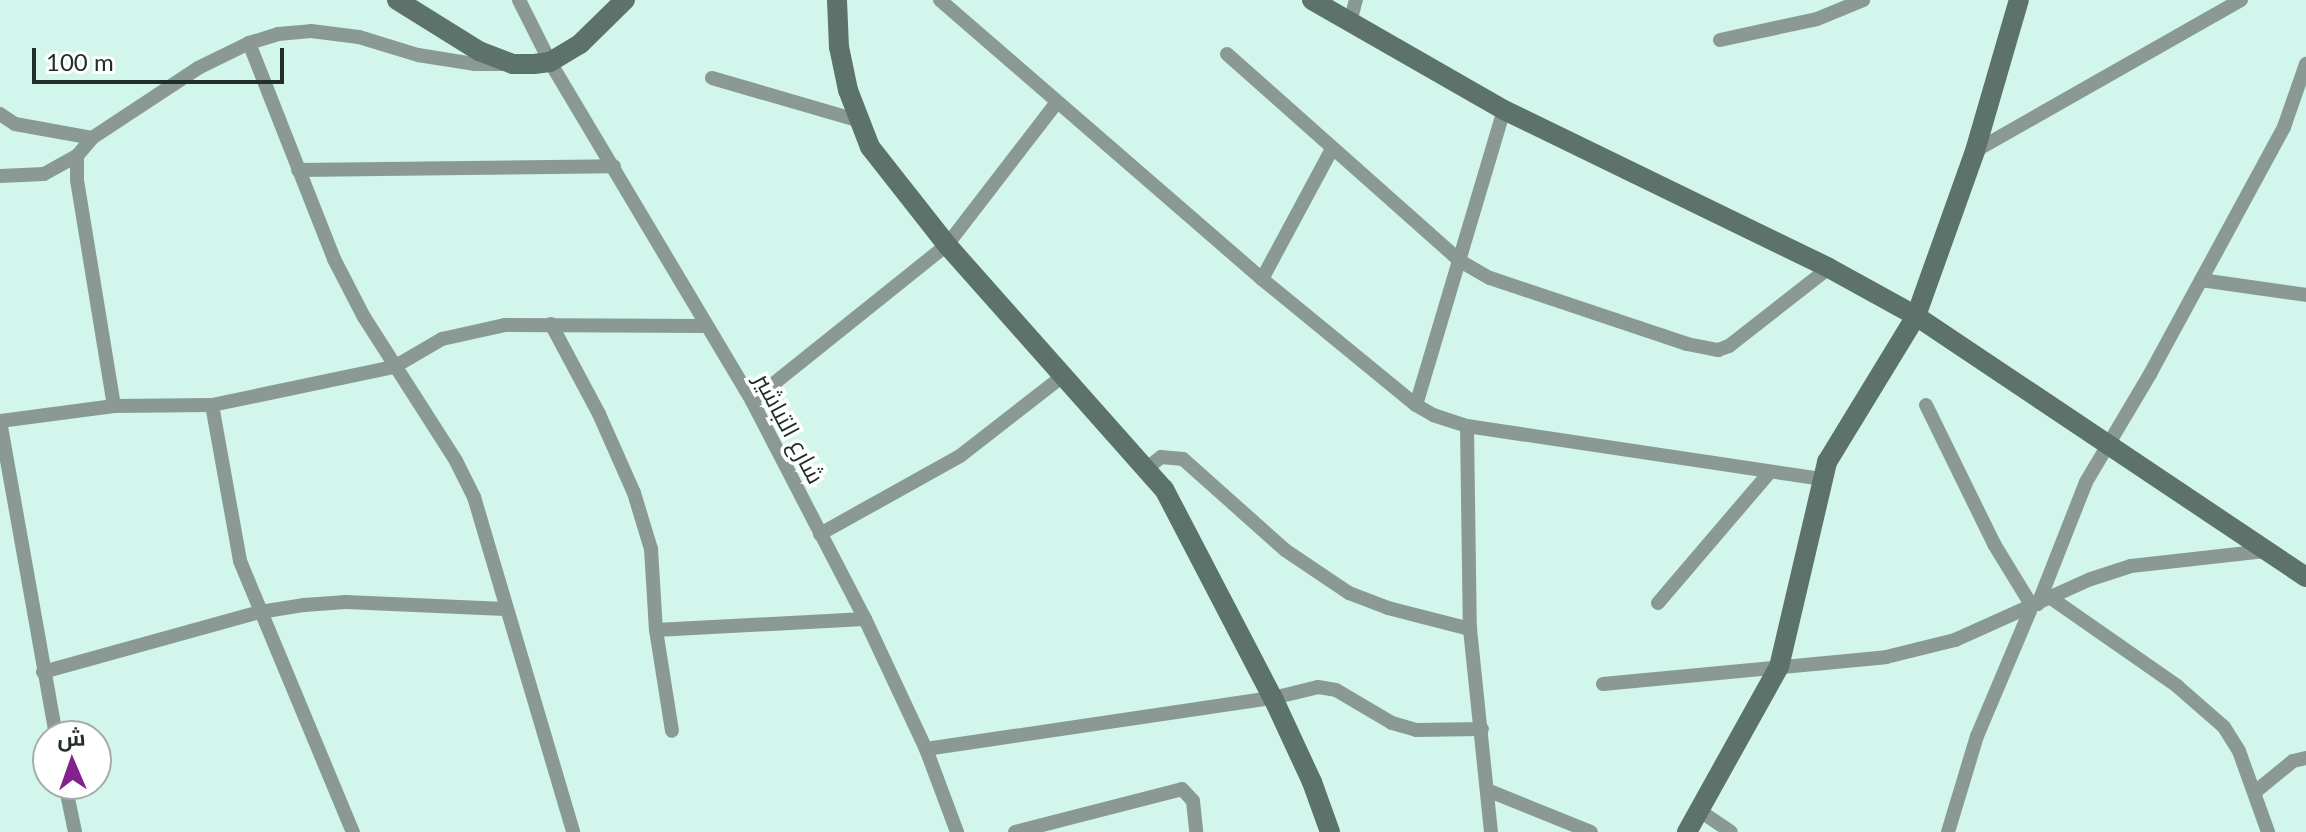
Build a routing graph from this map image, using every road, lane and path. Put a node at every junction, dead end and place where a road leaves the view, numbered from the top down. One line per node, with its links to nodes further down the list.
1 (397, 0): 16 (street)
2 (519, 0): 15 (street, شارع التباشير)
3 (625, 0): 15 (street)
4 (837, 0): 22 (street)
5 (940, 0): 19 (street)
6 (1312, 0): 11 (street)
7 (1356, 0): 11 (street)
8 (1863, 0): 12 (street)
9 (2019, 0): 25 (street)
10 (2241, 0): 25 (street)
11 (1350, 22): 20 (street)
12 (1720, 40)
13 (249, 43): 16 (street); 23 (street); 28 (street)
14 (1227, 54): 24 (street)
15 (550, 62): 16 (street); 27 (street, شارع التباشير)
16 (513, 64)
17 (2306, 64): 34 (street)
18 (712, 78): 22 (street)
19 (1057, 102): 30 (street); 33 (street)
20 (1504, 110): 31 (street); 32 (street)
21 (0, 114): 23 (street)
22 (857, 120): 30 (street)
23 (92, 138): 26 (street)
24 (1332, 149): 31 (street); 33 (street)
25 (1975, 151): 36 (street)
26 (77, 156): 29 (street); 45 (street)
27 (614, 166): 28 (street); 38 (street, شارع التباشير)
28 (298, 170): 39 (street)
29 (0, 176)
30 (947, 245): 40 (street); 41 (street)
31 (1460, 261): 32 (street); 43 (street)
32 (1829, 268): 36 (street)
33 (1262, 279): 43 (street)
34 (2201, 280): 35 (street); 48 (street)
35 (2306, 295)
36 (1916, 316): 48 (street); 51 (street)
37 (551, 324): 38 (street); 39 (street); 61 (street)
38 (707, 326): 41 (street, شارع التباشير)
39 (394, 367): 42 (street); 57 (street)
40 (1064, 375): 49 (street); 52 (street)
41 (752, 401): 52 (street, شارع التباشير)
42 (212, 405): 45 (street); 58 (street)
43 (1416, 405): 47 (street)
44 (1926, 405): 56 (street)
45 (114, 406): 46 (street)
46 (0, 421): 63 (street)
47 (1467, 426): 50 (street); 60 (street)
48 (2106, 446): 53 (street); 56 (street)
49 (1147, 468): 60 (street); 65 (street)
50 (1770, 472): 51 (street); 55 (street)
51 (1821, 479): 62 (street)
52 (820, 534): 59 (street, شارع التباشير)
53 (2265, 551): 54 (street); 56 (street)
54 (2306, 577)
55 (1658, 603)
56 (2040, 603): 62 (street); 72 (street); 86 (street)
57 (505, 609): 58 (street); 77 (street)
58 (260, 612): 63 (street); 76 (street)
59 (865, 619): 61 (street); 69 (street, شارع التباشير)
60 (1470, 629): 67 (street)
61 (656, 630): 68 (street)
62 (1779, 667): 64 (street); 74 (street)
63 (43, 672): 66 (street)
64 (1603, 684)
65 (1273, 698): 67 (street); 69 (street); 81 (street)
66 (53, 720)
67 (1482, 729): 71 (street)
68 (672, 731)
69 (926, 749): 78 (street, شارع التباشير)
70 (2306, 758): 72 (street)
71 (1487, 790): 82 (street); 83 (street)
72 (2255, 792): 87 (street)
73 (68, 800): 75 (street)
74 (1700, 811): 84 (street); 85 (street)
75 (75, 832)
76 (353, 832)
77 (573, 832)
78 (957, 832)
79 (1015, 832): 80 (street)
80 (1196, 832)
81 (1330, 832)
82 (1491, 832)
83 (1591, 832)
84 (1687, 832)
85 (1731, 832)
86 (1948, 832)
87 (2268, 832)

